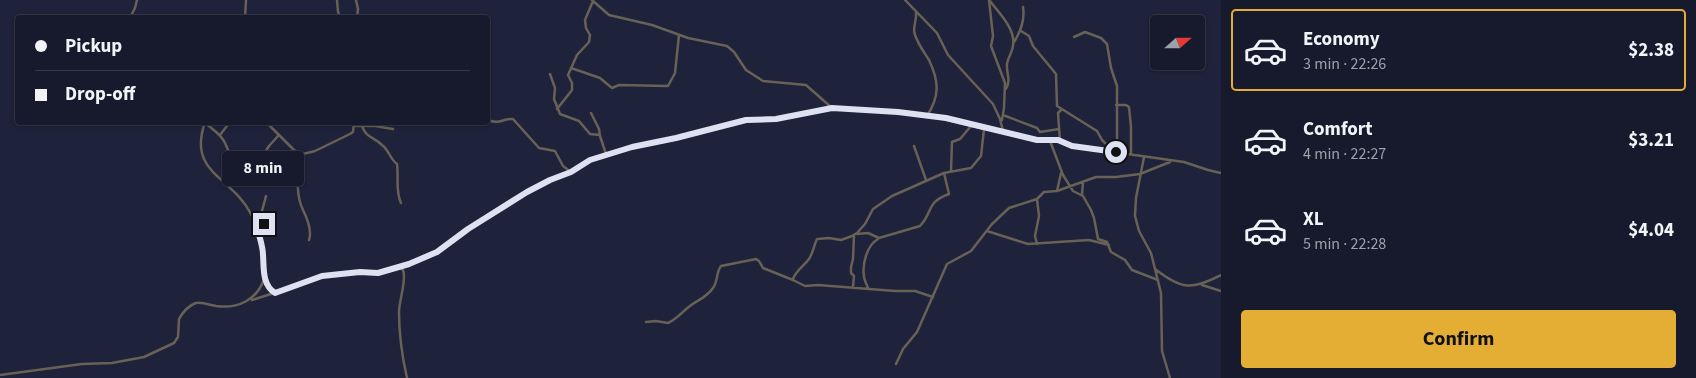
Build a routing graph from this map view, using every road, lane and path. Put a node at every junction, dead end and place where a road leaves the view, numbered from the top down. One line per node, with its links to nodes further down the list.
1 (137, 0): 10 (street)
2 (246, 0): 11 (street)
3 (337, 0): 12 (street)
4 (356, 0): 13 (street)
5 (906, 0): 9 (street)
6 (989, 0): 17 (street); 20 (street)
7 (593, 1): 15 (street); 18 (street)
8 (1023, 6): 14 (street)
9 (915, 11): 27 (street); 29 (street)
10 (132, 15)
11 (246, 15)
12 (340, 15)
13 (357, 15)
14 (1020, 30): 17 (street); 24 (street)
15 (679, 35): 18 (street); 22 (street)
16 (1074, 37): 21 (street)
17 (1014, 44): 20 (street)
18 (571, 68): 23 (street)
19 (550, 74): 23 (street)
20 (1005, 92): 26 (street)
21 (1116, 105): 48 (street); 50 (street)
22 (832, 108): 27 (street); 49 (street)
23 (557, 109): 42 (street)
24 (1062, 110): 40 (street); 48 (street)
25 (591, 113): 42 (street)
26 (1003, 115): 29 (street); 40 (street)
27 (928, 116): 37 (street)
28 (490, 121): 57 (street)
29 (1001, 122): 41 (street)
30 (204, 125): 65 (street)
31 (208, 125): 43 (street)
32 (228, 125): 43 (street)
33 (269, 125): 44 (street)
34 (354, 125): 51 (street)
35 (358, 125): 36 (street)
36 (362, 126): 38 (street); 72 (street)
37 (971, 126): 39 (street); 55 (street)
38 (393, 129)
39 (984, 129): 41 (street); 55 (street)
40 (1059, 129): 46 (street)
41 (1003, 131): 45 (street)
42 (600, 134): 49 (street)
43 (220, 135): 62 (street)
44 (278, 136): 51 (street); 54 (street)
45 (1050, 141): 46 (street); 58 (street)
46 (1060, 141): 48 (street)
47 (914, 146): 64 (street)
48 (1115, 152): 50 (street)
49 (606, 154): 57 (street)
50 (1131, 154): 52 (street)
51 (299, 155): 56 (street)
52 (1144, 157): 53 (street); 61 (street)
53 (1172, 161): 60 (street); 61 (street)
54 (250, 169): 62 (street); 63 (street)
55 (951, 171): 59 (street)
56 (298, 172): 63 (street); 77 (street)
57 (571, 172): 80 (street)
58 (1061, 172): 67 (street); 68 (street)
59 (944, 173): 64 (street); 76 (street)
60 (1221, 173)
61 (1140, 174): 66 (street); 81 (street)
62 (240, 176): 63 (street); 65 (street)
63 (253, 179)
64 (926, 180): 75 (street)
65 (223, 181): 73 (street)
66 (1083, 182): 67 (street); 70 (street)
67 (1071, 186): 68 (street); 70 (street)
68 (1057, 191): 71 (street)
69 (266, 196): 73 (street)
70 (1082, 196): 79 (street)
71 (1037, 199): 74 (street); 78 (street)
72 (401, 203)
73 (258, 231): 83 (street)
74 (987, 232): 78 (street); 91 (street)
75 (855, 234): 76 (street); 84 (street); 87 (street)
76 (879, 238): 88 (street)
77 (309, 240)
78 (1039, 244): 79 (street)
79 (1109, 245): 85 (street)
80 (398, 268): 90 (street); 96 (street)
81 (1155, 269): 85 (street); 86 (street)
82 (1221, 275): 86 (street)
83 (265, 278): 90 (street); 92 (street)
84 (793, 280): 87 (street); 93 (street)
85 (1158, 280): 97 (street)
86 (1200, 285): 89 (street)
87 (853, 287): 88 (street)
88 (868, 288): 91 (street)
89 (1221, 290)
90 (274, 293): 92 (street)
91 (933, 298): 94 (street)
92 (250, 300): 95 (street)
93 (646, 322)
94 (896, 364)
95 (0, 375)
96 (406, 378)
97 (1170, 378)

